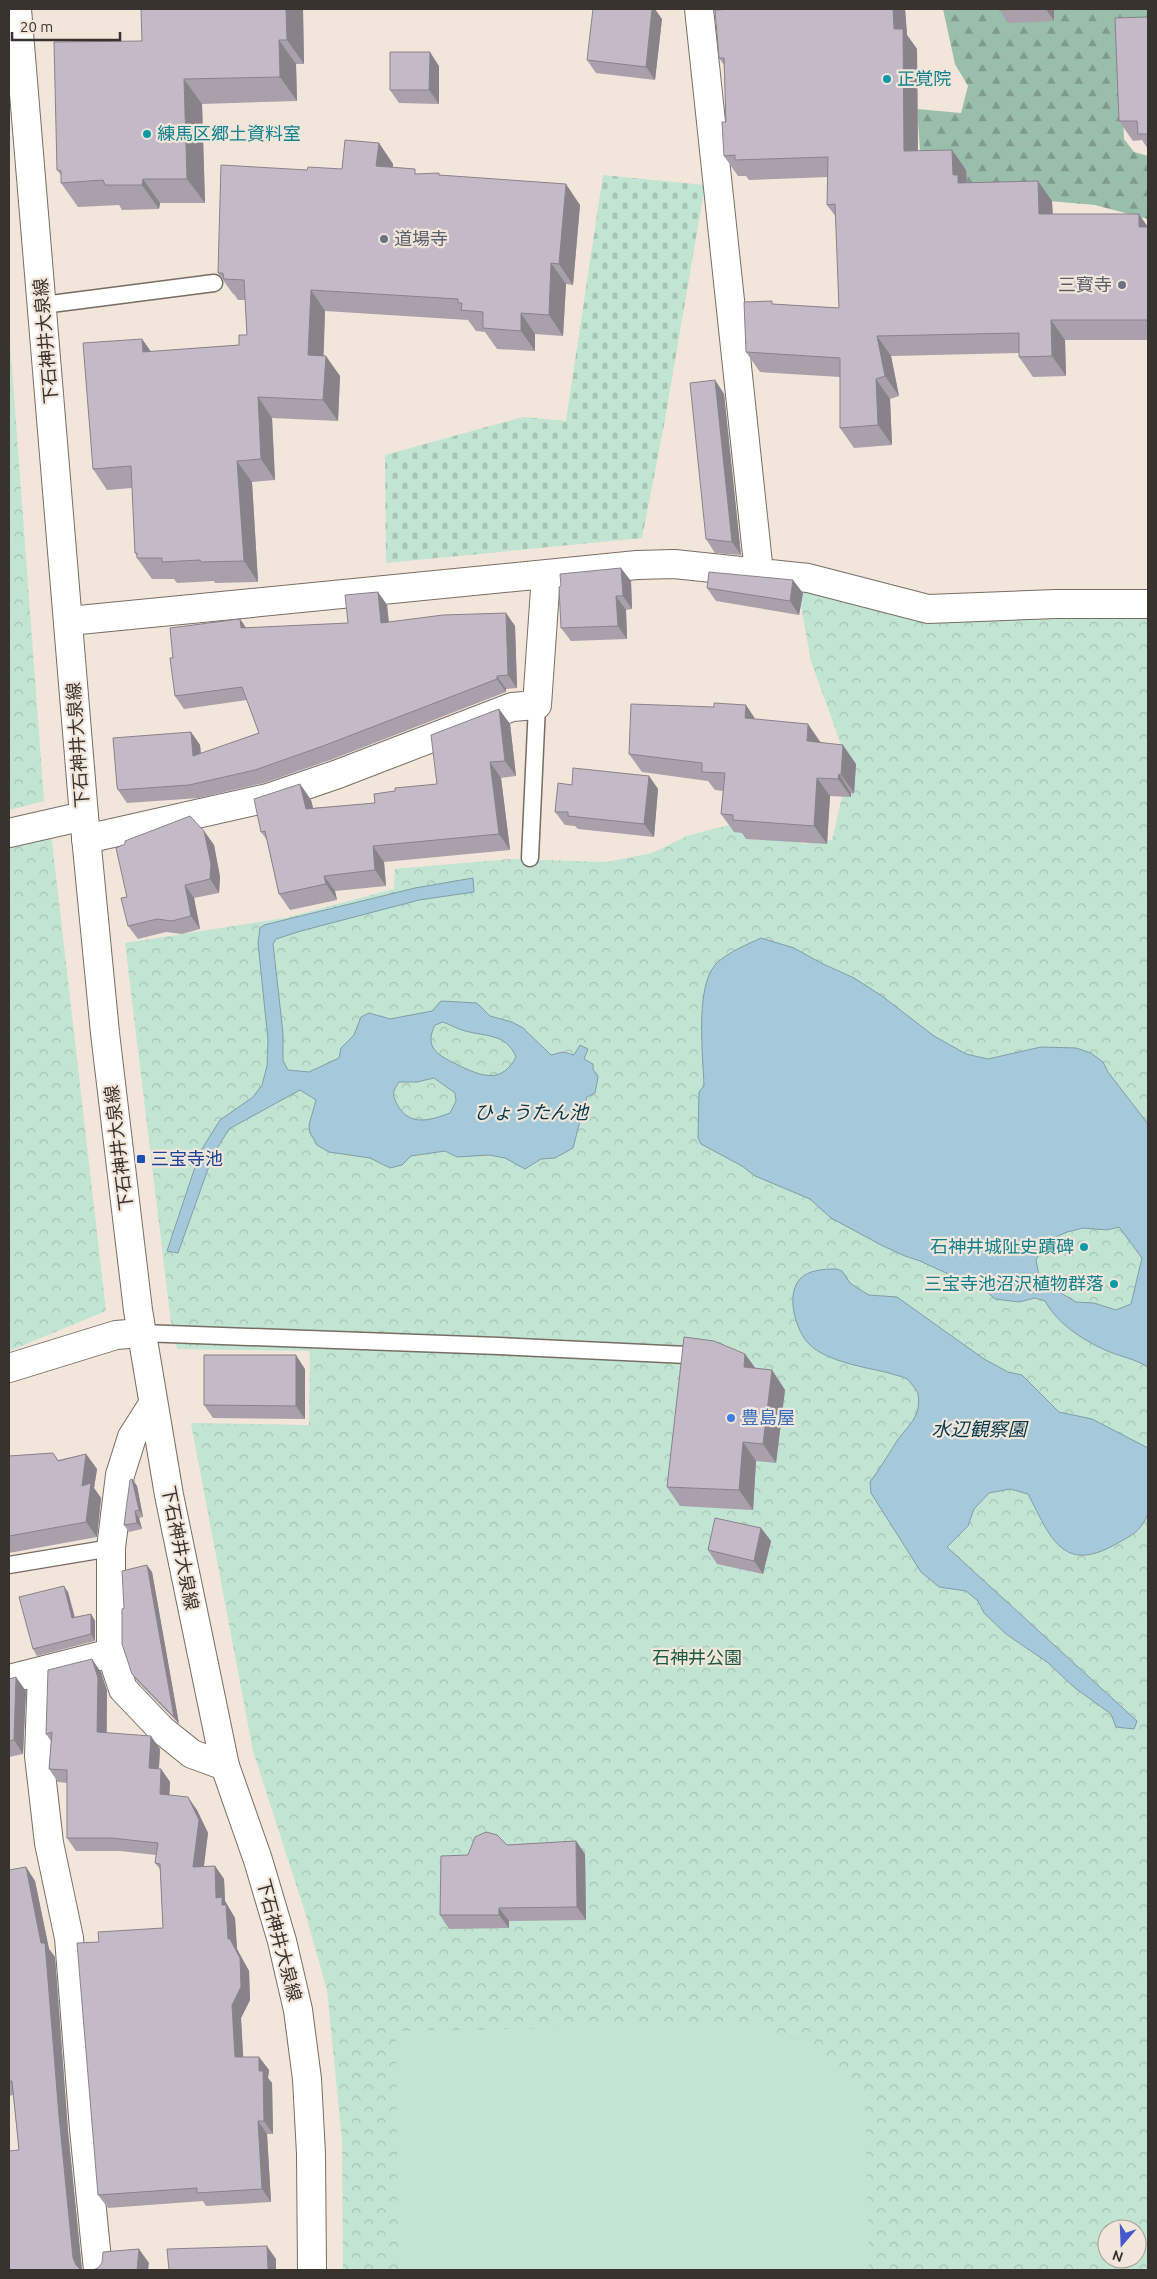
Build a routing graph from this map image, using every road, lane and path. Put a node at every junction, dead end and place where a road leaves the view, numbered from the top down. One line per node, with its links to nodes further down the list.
1 (17, 9): 4 (street, 下石神井大泉線)
2 (699, 9): 5 (street)
3 (214, 283): 4 (lane)
4 (43, 306): 8 (street, 下石神井大泉線)
5 (759, 573): 6 (street); 7 (street)
6 (546, 575): 8 (street); 9 (street)
7 (1148, 604)
8 (69, 620): 10 (street, 下石神井大泉線)
9 (537, 704): 10 (street); 12 (lane)
10 (85, 827): 11 (street); 13 (street, 下石神井大泉線)
11 (9, 833)
12 (530, 858)
13 (141, 1333): 14 (lane); 15 (street); 16 (street, 下石神井大泉線)
14 (687, 1355)
15 (9, 1368)
16 (153, 1404): 17 (street); 22 (street, 下石神井大泉線)
17 (111, 1548): 18 (lane); 19 (street)
18 (9, 1565)
19 (111, 1653): 20 (street); 22 (street)
20 (42, 1672): 21 (street); 23 (street)
21 (9, 1679)
22 (225, 1766): 24 (street, 下石神井大泉線)
23 (98, 2270)
24 (312, 2270)

